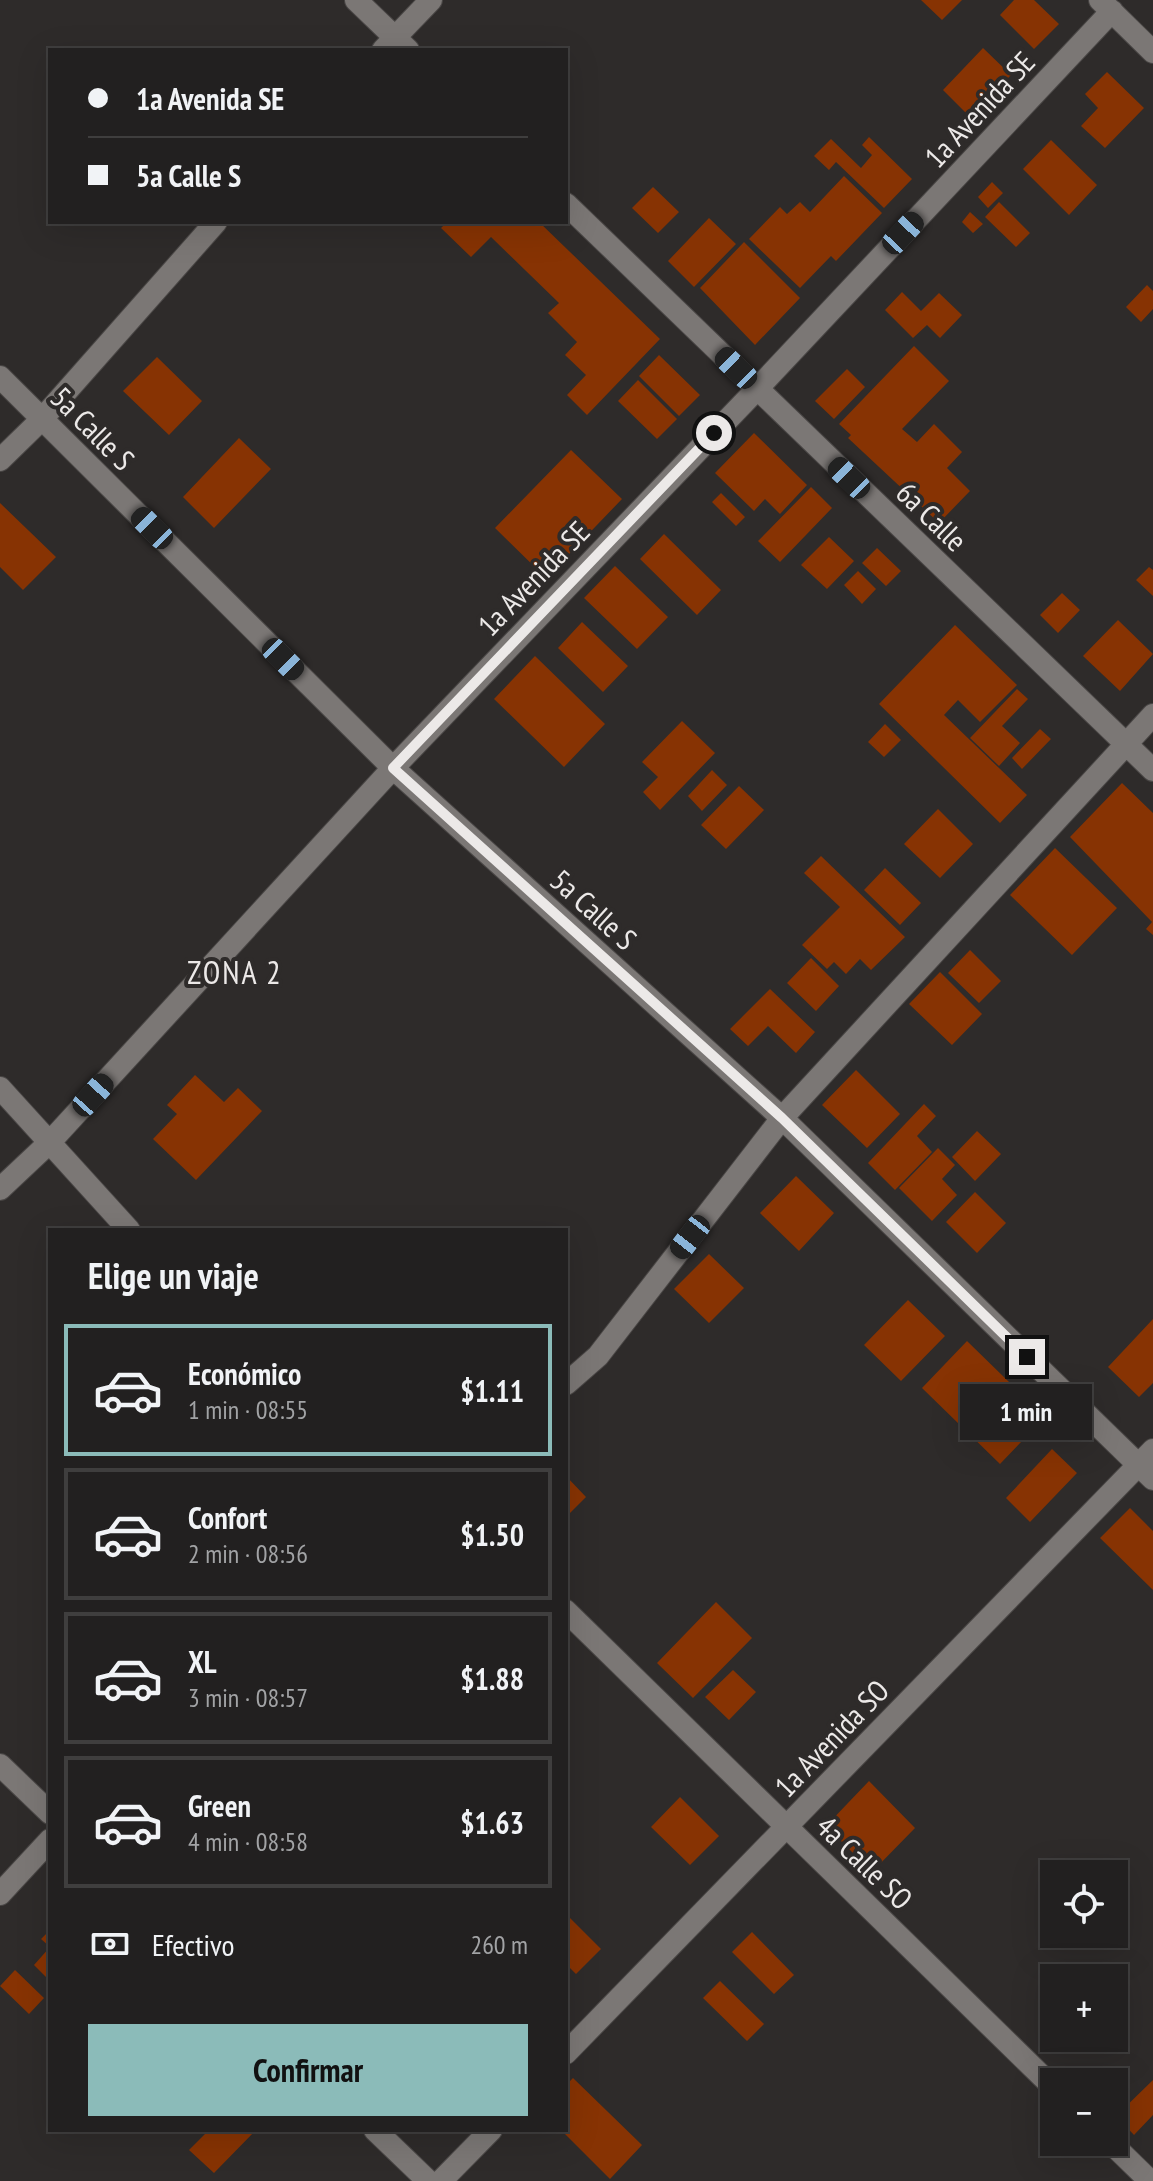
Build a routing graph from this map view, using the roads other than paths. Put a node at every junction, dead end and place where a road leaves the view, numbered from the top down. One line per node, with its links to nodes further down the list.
1 (356, 0): 4 (street)
2 (431, 0): 4 (street)
3 (1106, 6): 5 (street); 9 (street, 1a Avenida SE)
4 (395, 46)
5 (1153, 52)
6 (568, 206): 9 (street, 6a Calle)
7 (214, 224): 10 (street)
8 (0, 377): 10 (street, 5a Calle S)
9 (757, 389): 13 (street, 6a Calle); 14 (street, 1a Avenida SE)
10 (42, 419): 11 (street); 14 (street, 5a Calle S)
11 (0, 460)
12 (1153, 715): 13 (street)
13 (1125, 743): 15 (street, 6a Calle); 17 (street)
14 (393, 768): 17 (street, 5a Calle S); 18 (street, 1a Avenida SE)
15 (1153, 770)
16 (0, 1088): 18 (street)
17 (782, 1118): 21 (street); 22 (street, 5a Calle S)
18 (50, 1142): 19 (street, 1a Avenida SE); 20 (street)
19 (0, 1189)
20 (127, 1228)
21 (568, 1382)
22 (1148, 1465): 26 (street, 1a Avenida SO)
23 (568, 1613): 26 (street, 4a Calle SO)
24 (0, 1765): 25 (street)
25 (48, 1811)
26 (786, 1827): 29 (street, 1a Avenida SO); 30 (street, 4a Calle SO)
27 (48, 1842): 28 (street)
28 (0, 1894)
29 (568, 2051)
30 (1040, 2074)
31 (377, 2132): 35 (street)
32 (489, 2132): 36 (street)
33 (1125, 2156): 34 (street)
34 (1147, 2177)
35 (428, 2181)
36 (441, 2181)

